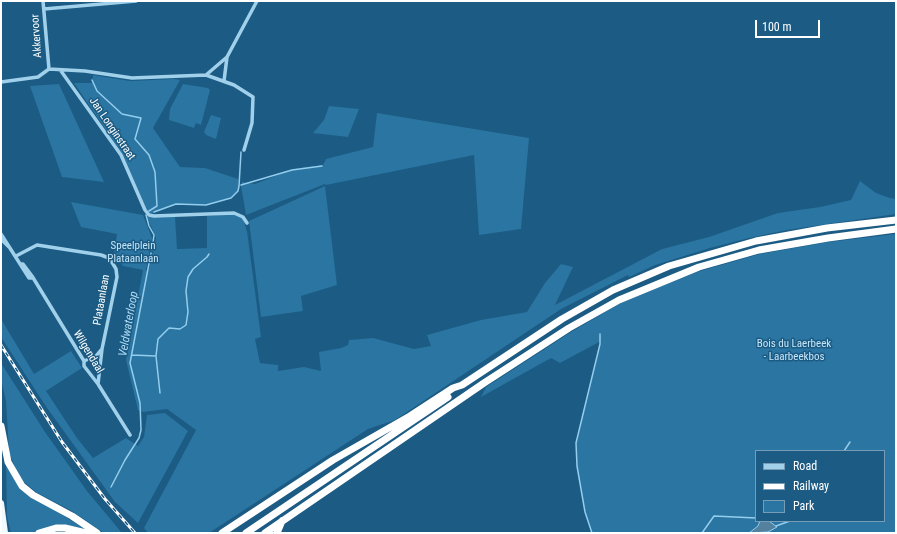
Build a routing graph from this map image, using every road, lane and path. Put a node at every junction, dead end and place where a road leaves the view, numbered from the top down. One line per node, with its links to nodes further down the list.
1 (43, 1): 4 (street, Akkervoor)
2 (136, 1): 4 (street)
3 (256, 1): 5 (street)
4 (44, 10): 6 (street, Akkervoor)
5 (226, 57): 8 (street); 9 (street)
6 (49, 69): 7 (street); 10 (street)
7 (61, 71): 8 (street); 13 (street, Jan Longinstraat)
8 (206, 75): 9 (street)
9 (224, 81): 11 (street)
10 (1, 82)
11 (244, 150)
12 (896, 220): 22 (highway)
13 (247, 224)
14 (896, 230): 28 (highway)
15 (1, 234): 17 (street, Wilgendaal)
16 (1, 239): 17 (street, Wilgendaal)
17 (9, 247): 18 (street, Wilgendaal)
18 (16, 256): 19 (street, Plataanlaan); 20 (street, Wilgendaal)
19 (102, 349): 20 (street); 21 (street, Plataanlaan)
20 (84, 361): 21 (street, Wilgendaal)
21 (98, 384): 26 (street, Wilgendaal)
22 (462, 385): 33 (highway); 34 (highway)
23 (1, 420): 24 (highway)
24 (1, 426): 25 (highway); 32 (highway)
25 (1, 434)
26 (130, 435)
27 (1, 503): 29 (highway)
28 (282, 521): 35 (highway); 36 (highway)
29 (5, 533)
30 (39, 533): 31 (highway)
31 (86, 533)
32 (97, 533)
33 (222, 533)
34 (246, 533)
35 (265, 533)
36 (277, 533)

